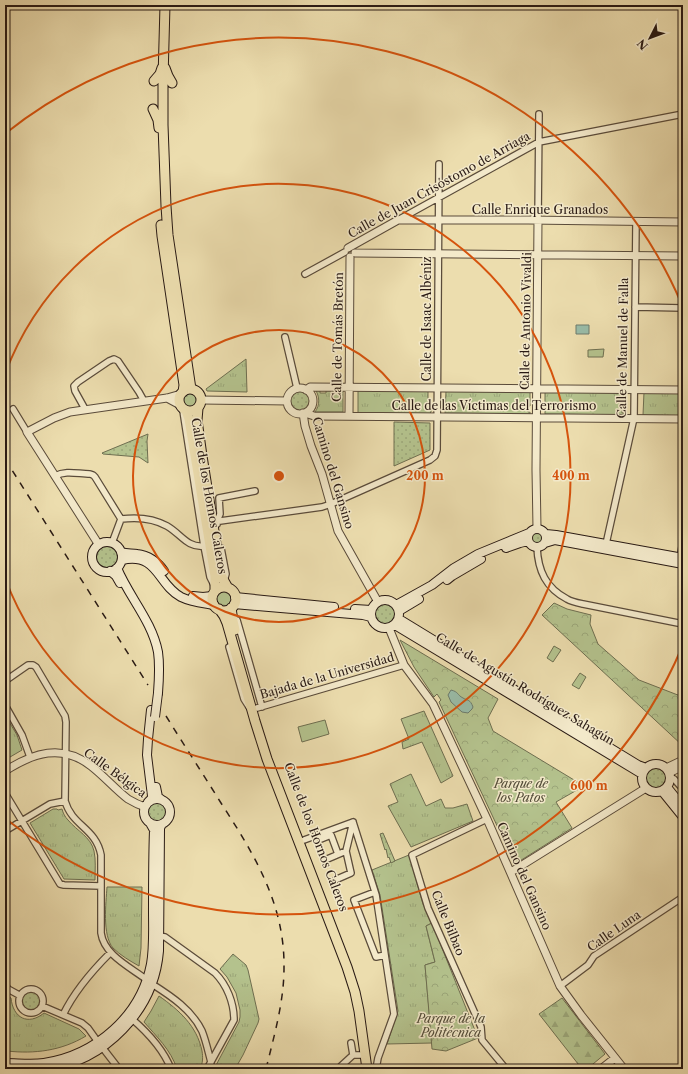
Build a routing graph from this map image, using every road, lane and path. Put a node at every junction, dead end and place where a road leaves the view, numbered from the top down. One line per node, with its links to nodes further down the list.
1 (165, 5): 2 (main road)
2 (163, 65): 3 (main road); 4 (main road); 8 (main road)
3 (154, 81)
4 (172, 83)
5 (153, 109): 10 (main road)
6 (539, 114): 9 (street, Calle de Antonio Vivaldi)
7 (683, 114): 9 (street, Calle de Juan Crisóstomo de Arriaga)
8 (163, 125): 10 (main road); 36 (main road)
9 (539, 142): 12 (street, Calle de Juan Crisóstomo de Arriaga); 14 (street, Calle de Antonio Vivaldi)
10 (160, 148): 36 (main road)
11 (439, 164): 12 (street, Calle de Isaac Albéniz)
12 (438, 198): 13 (street, Calle de Juan Crisóstomo de Arriaga); 15 (street, Calle de Isaac Albéniz)
13 (398, 220): 15 (street, Calle Enrique Granados); 18 (street, Calle de Juan Crisóstomo de Arriaga)
14 (538, 220): 15 (street, Calle Enrique Granados); 16 (street, Calle Enrique Granados); 22 (street, Calle de Antonio Vivaldi)
15 (439, 221): 21 (street, Calle de Isaac Albéniz)
16 (636, 222): 17 (street, Calle Enrique Granados); 23 (street, Calle de Manuel de Falla)
17 (683, 222)
18 (361, 241): 19 (street, Calle de Juan Crisóstomo de Arriaga); 20 (street)
19 (350, 253): 20 (street); 25 (street, Calle de Juan Crisóstomo de Arriaga); 29 (street, Calle de Tomás Bretón)
20 (365, 253): 21 (street)
21 (438, 254): 22 (street); 31 (street, Calle de Isaac Albéniz)
22 (538, 254): 23 (street); 32 (street, Calle de Antonio Vivaldi)
23 (635, 255): 24 (street); 26 (street, Calle de Manuel de Falla)
24 (683, 256)
25 (305, 274)
26 (635, 307): 27 (street); 33 (street, Calle de Manuel de Falla)
27 (683, 308)
28 (285, 337): 30 (street)
29 (349, 387): 31 (street, Calle de las Víctimas del Terrorismo); 34 (street, Calle de las Víctimas del Terrorismo); 45 (street, Calle de Tomás Bretón)
30 (297, 388): 34 (street); 39 (street)
31 (437, 388): 32 (street, Calle de las Víctimas del Terrorismo); 46 (street, Calle de Isaac Albéniz)
32 (536, 389): 33 (street, Calle de las Víctimas del Terrorismo); 47 (street, Calle de Antonio Vivaldi)
33 (634, 389): 35 (street, Calle de las Víctimas del Terrorismo); 48 (street, Calle de Manuel de Falla)
34 (306, 390): 44 (street)
35 (683, 390)
36 (185, 392): 37 (street); 40 (main road); 41 (main road)
37 (167, 398): 38 (street); 41 (street)
38 (144, 401): 43 (street); 43 (street)
39 (287, 401): 40 (street); 44 (street)
40 (199, 404): 41 (main road); 55 (main road, Calle de los Hornos Caleros)
41 (183, 408): 64 (street, Calle de los Hornos Caleros); 71 (main road, Calle de los Hornos Caleros)
42 (13, 409): 50 (street)
43 (85, 409): 50 (street)
44 (304, 413): 45 (street, Calle de las Víctimas del Terrorismo); 53 (street, Camino del Gansino)
45 (349, 416): 46 (street, Calle de las Víctimas del Terrorismo)
46 (437, 417): 47 (street, Calle de las Víctimas del Terrorismo); 53 (street, Calle de Isaac Albéniz)
47 (536, 418): 48 (street, Calle de las Víctimas del Terrorismo); 56 (street, Calle de Antonio Vivaldi)
48 (634, 418): 49 (street, Calle de las Víctimas del Terrorismo); 62 (street, Calle de Manuel de Falla)
49 (683, 419)
50 (27, 432): 51 (street)
51 (56, 476): 54 (street); 63 (street)
52 (255, 491): 55 (street, Calle de los Hornos Caleros)
53 (331, 504): 55 (street); 70 (street, Camino del Gansino)
54 (121, 519): 60 (street); 64 (street)
55 (215, 522): 69 (main road, Calle de los Hornos Caleros)
56 (537, 528): 57 (main road); 58 (main road)
57 (546, 534): 61 (main road); 62 (main road)
58 (529, 537): 65 (main road); 73 (main road)
59 (683, 541): 67 (street)
60 (112, 543): 63 (main road); 66 (main road)
61 (545, 543): 65 (main road); 67 (main road)
62 (606, 544): 67 (main road)
63 (99, 545): 68 (main road)
64 (204, 546): 71 (street, Calle de los Hornos Caleros)
65 (537, 547): 74 (street)
66 (121, 556): 68 (main road); 71 (main road)
67 (682, 560)
68 (114, 570): 79 (main road, bridge)
69 (226, 585): 71 (main road); 71 (main road)
70 (378, 602): 72 (main road); 73 (main road)
71 (223, 603): 72 (main road); 78 (main road, Calle de los Hornos Caleros)
72 (371, 613): 73 (main road)
73 (395, 618): 75 (street, Camino del Gansino); 85 (main road, Calle de Agustín Rodríguez Sahagún)
74 (683, 624)
75 (404, 664): 78 (street, Bajada de la Universidad); 96 (street, Camino del Gansino)
76 (5, 681): 80 (street)
77 (5, 705): 81 (street)
78 (257, 709): 103 (main road, Calle de los Hornos Caleros); 126 (main road, Calle de los Hornos Caleros)
79 (153, 713): 92 (main road); 93 (main road)
80 (65, 754): 81 (street, Calle Bélgica); 91 (street); 93 (street, Calle Bélgica)
81 (30, 757): 84 (street, Calle Bélgica)
82 (683, 760): 86 (street)
83 (683, 766): 86 (street)
84 (5, 771)
85 (644, 771): 86 (main road); 87 (main road)
86 (668, 773): 88 (main road); 89 (street)
87 (646, 788): 88 (main road); 107 (street)
88 (664, 789): 94 (main road); 95 (main road)
89 (683, 789)
90 (5, 793): 97 (street)
91 (66, 800): 97 (street); 109 (street)
92 (162, 800): 93 (main road); 100 (main road)
93 (147, 805): 99 (main road)
94 (683, 807)
95 (683, 817)
96 (487, 819): 107 (street, Camino del Gansino); 136 (street, Calle Bilbao)
97 (22, 821): 101 (street); 109 (street)
98 (353, 822): 103 (street); 104 (street); 110 (street)
99 (150, 823): 100 (main road); 115 (main road)
100 (162, 824): 112 (main road)
101 (5, 831)
102 (321, 839): 105 (street)
103 (304, 840): 126 (main road, Calle de los Hornos Caleros)
104 (346, 851): 105 (street); 108 (street)
105 (338, 854): 106 (street)
106 (325, 860)
107 (511, 872): 117 (street, Camino del Gansino)
108 (334, 880)
109 (101, 886): 113 (street)
110 (375, 892): 114 (street); 114 (street)
111 (683, 897): 117 (street, Calle Luna)
112 (159, 936): 115 (main road); 127 (street)
113 (110, 953): 115 (street); 120 (street)
114 (385, 955): 126 (street)
115 (149, 982): 121 (main road); 123 (main road); 127 (street)
116 (5, 984): 118 (street)
117 (560, 986): 125 (street, Camino del Gansino)
118 (19, 995): 119 (street); 119 (street)
119 (42, 1006): 120 (street)
120 (62, 1015): 123 (street)
121 (132, 1019): 123 (main road); 132 (street)
122 (351, 1043): 124 (street)
123 (100, 1045): 128 (main road); 130 (main road); 131 (street)
124 (353, 1055): 126 (street); 129 (street)
125 (615, 1058): 137 (street); 138 (street, Camino del Gansino)
126 (370, 1060): 134 (main road, Calle de los Hornos Caleros); 135 (street)
127 (211, 1062): 133 (street)
128 (5, 1063)
129 (341, 1066)
130 (46, 1069)
131 (119, 1069)
132 (171, 1069)
133 (207, 1069)
134 (372, 1069)
135 (376, 1069)
136 (506, 1069)
137 (601, 1069)
138 (624, 1069)

